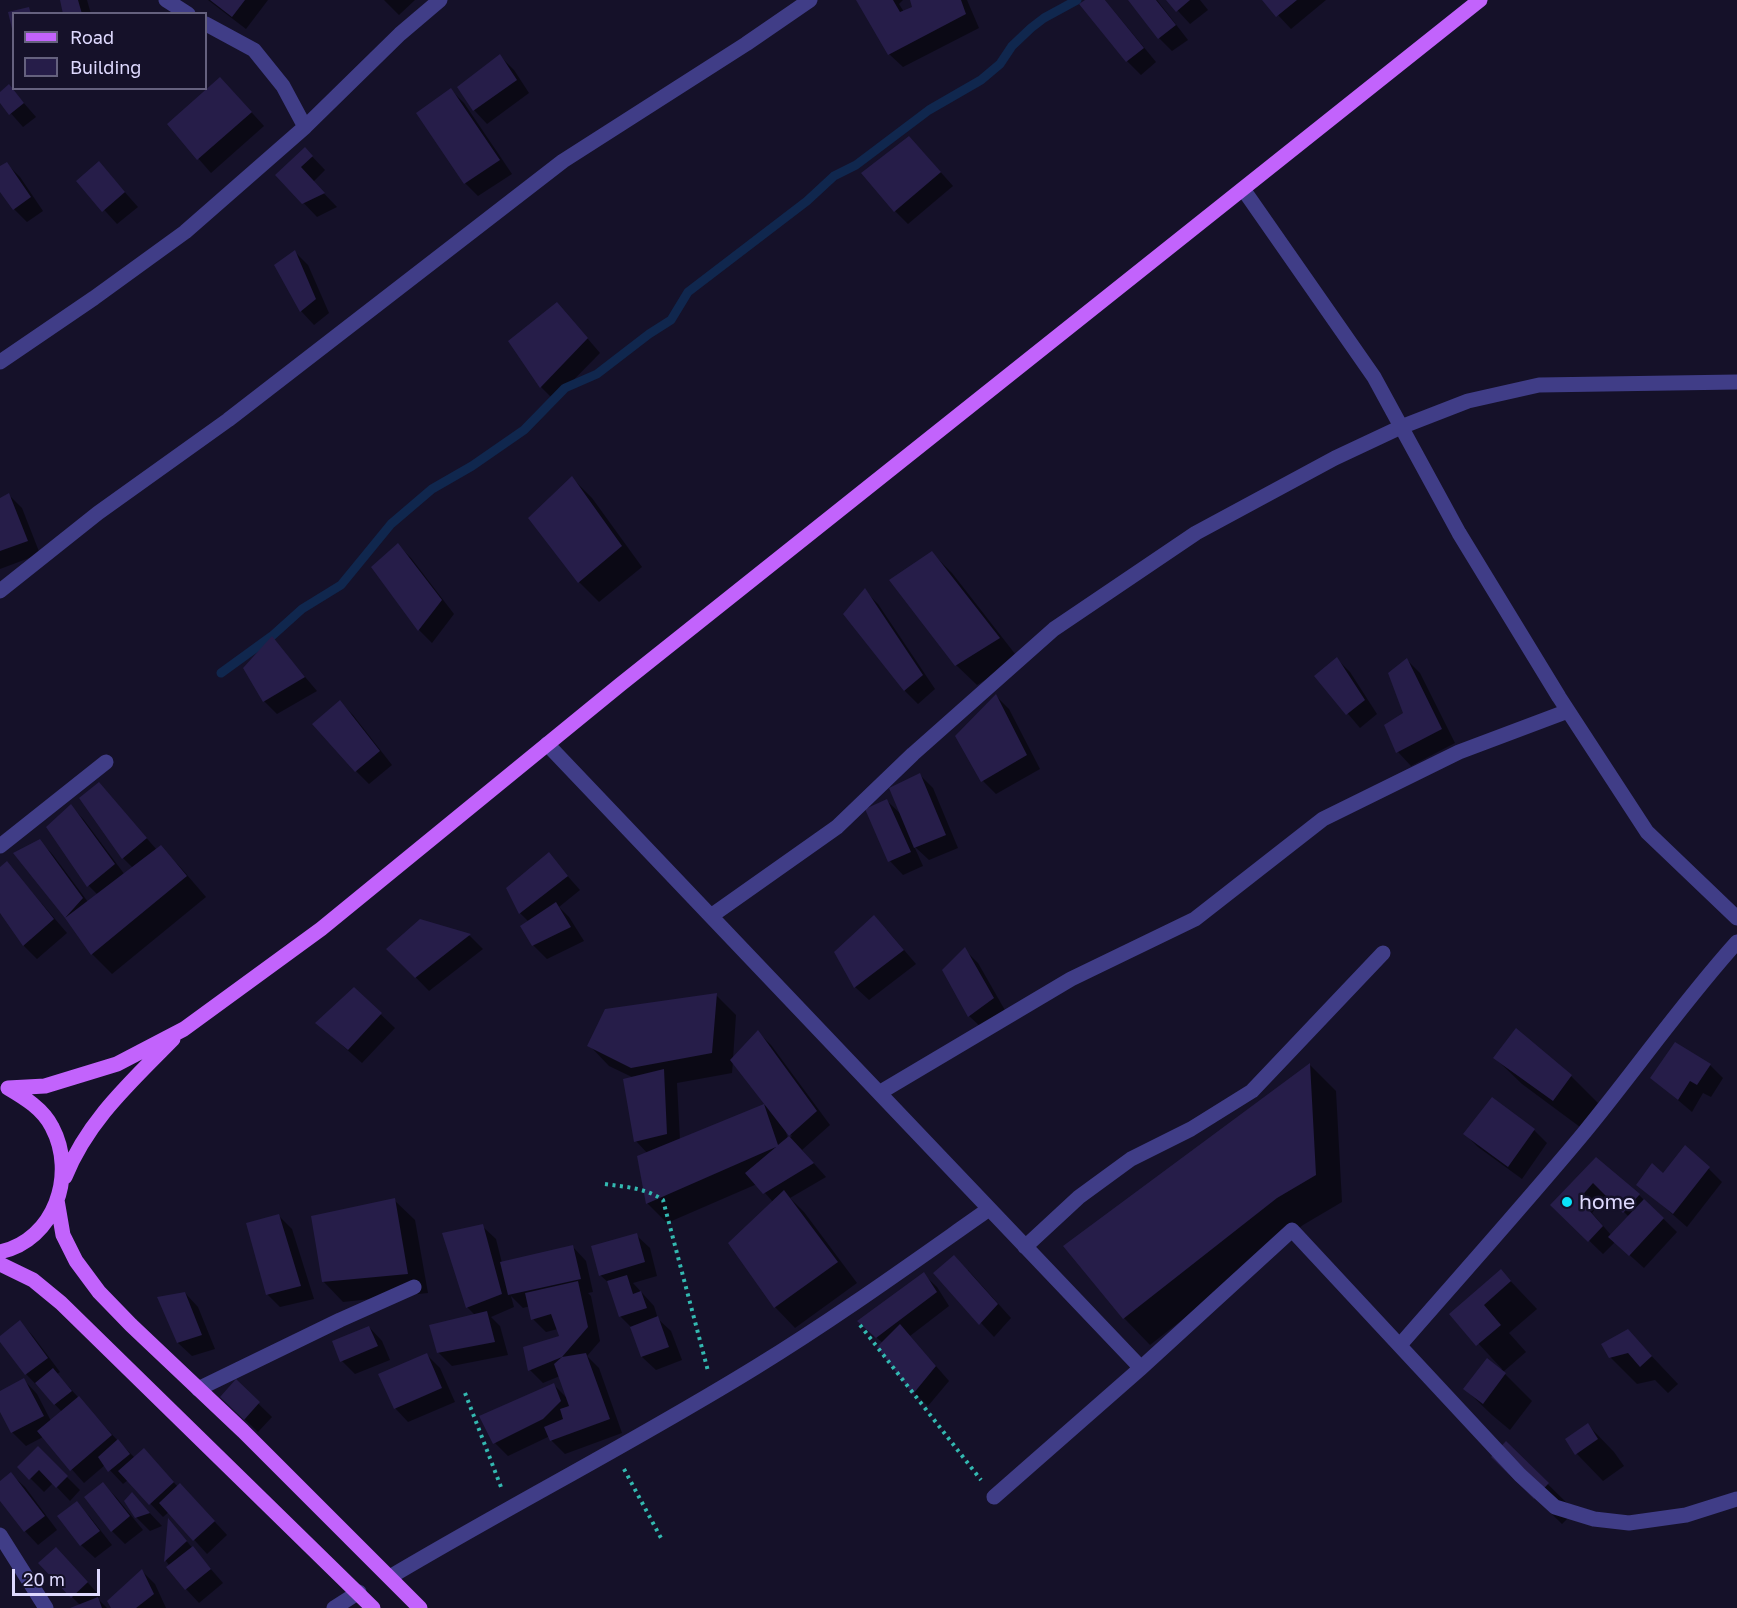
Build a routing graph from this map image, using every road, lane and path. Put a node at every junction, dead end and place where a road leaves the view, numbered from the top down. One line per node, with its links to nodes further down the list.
1 (166, 0): 5 (street)
2 (440, 0): 7 (street)
3 (810, 0): 12 (street)
4 (1480, 0): 8 (main road)
5 (185, 12)
6 (207, 25): 7 (street)
7 (305, 128): 9 (street)
8 (1243, 189): 11 (street); 14 (main road)
9 (0, 362)
10 (1737, 382): 11 (street)
11 (1401, 427): 13 (street); 17 (street)
12 (0, 591)
13 (1568, 711): 18 (street); 23 (street)
14 (547, 744): 17 (street); 21 (main road)
15 (106, 762): 16 (street)
16 (0, 846)
17 (711, 916): 23 (street)
18 (1737, 918)
19 (1737, 942): 33 (street)
20 (1383, 953): 28 (street)
21 (184, 1029): 22 (main road); 24 (main road)
22 (4, 1088): 24 (main road)
23 (879, 1093): 27 (street)
24 (63, 1184): 26 (main road)
25 (605, 1184): 36 (path)
26 (57, 1200): 29 (main road); 35 (main road)
27 (989, 1209): 28 (street); 32 (street)
28 (1025, 1247): 34 (street)
29 (0, 1252)
30 (0, 1264): 45 (main road)
31 (414, 1287): 35 (street)
32 (847, 1308): 36 (street); 39 (path)
33 (1400, 1345): 34 (street); 40 (street)
34 (1141, 1368): 39 (street)
35 (198, 1389): 44 (main road)
36 (713, 1392): 38 (street)
37 (465, 1393): 41 (path)
38 (614, 1450): 41 (street); 43 (path)
39 (994, 1497)
40 (1737, 1499)
41 (509, 1508): 44 (street)
42 (0, 1535): 46 (street)
43 (660, 1538)
44 (390, 1577): 49 (main road)
45 (360, 1593): 47 (street); 48 (main road)
46 (46, 1608)
47 (334, 1608)
48 (373, 1608)
49 (420, 1608)

